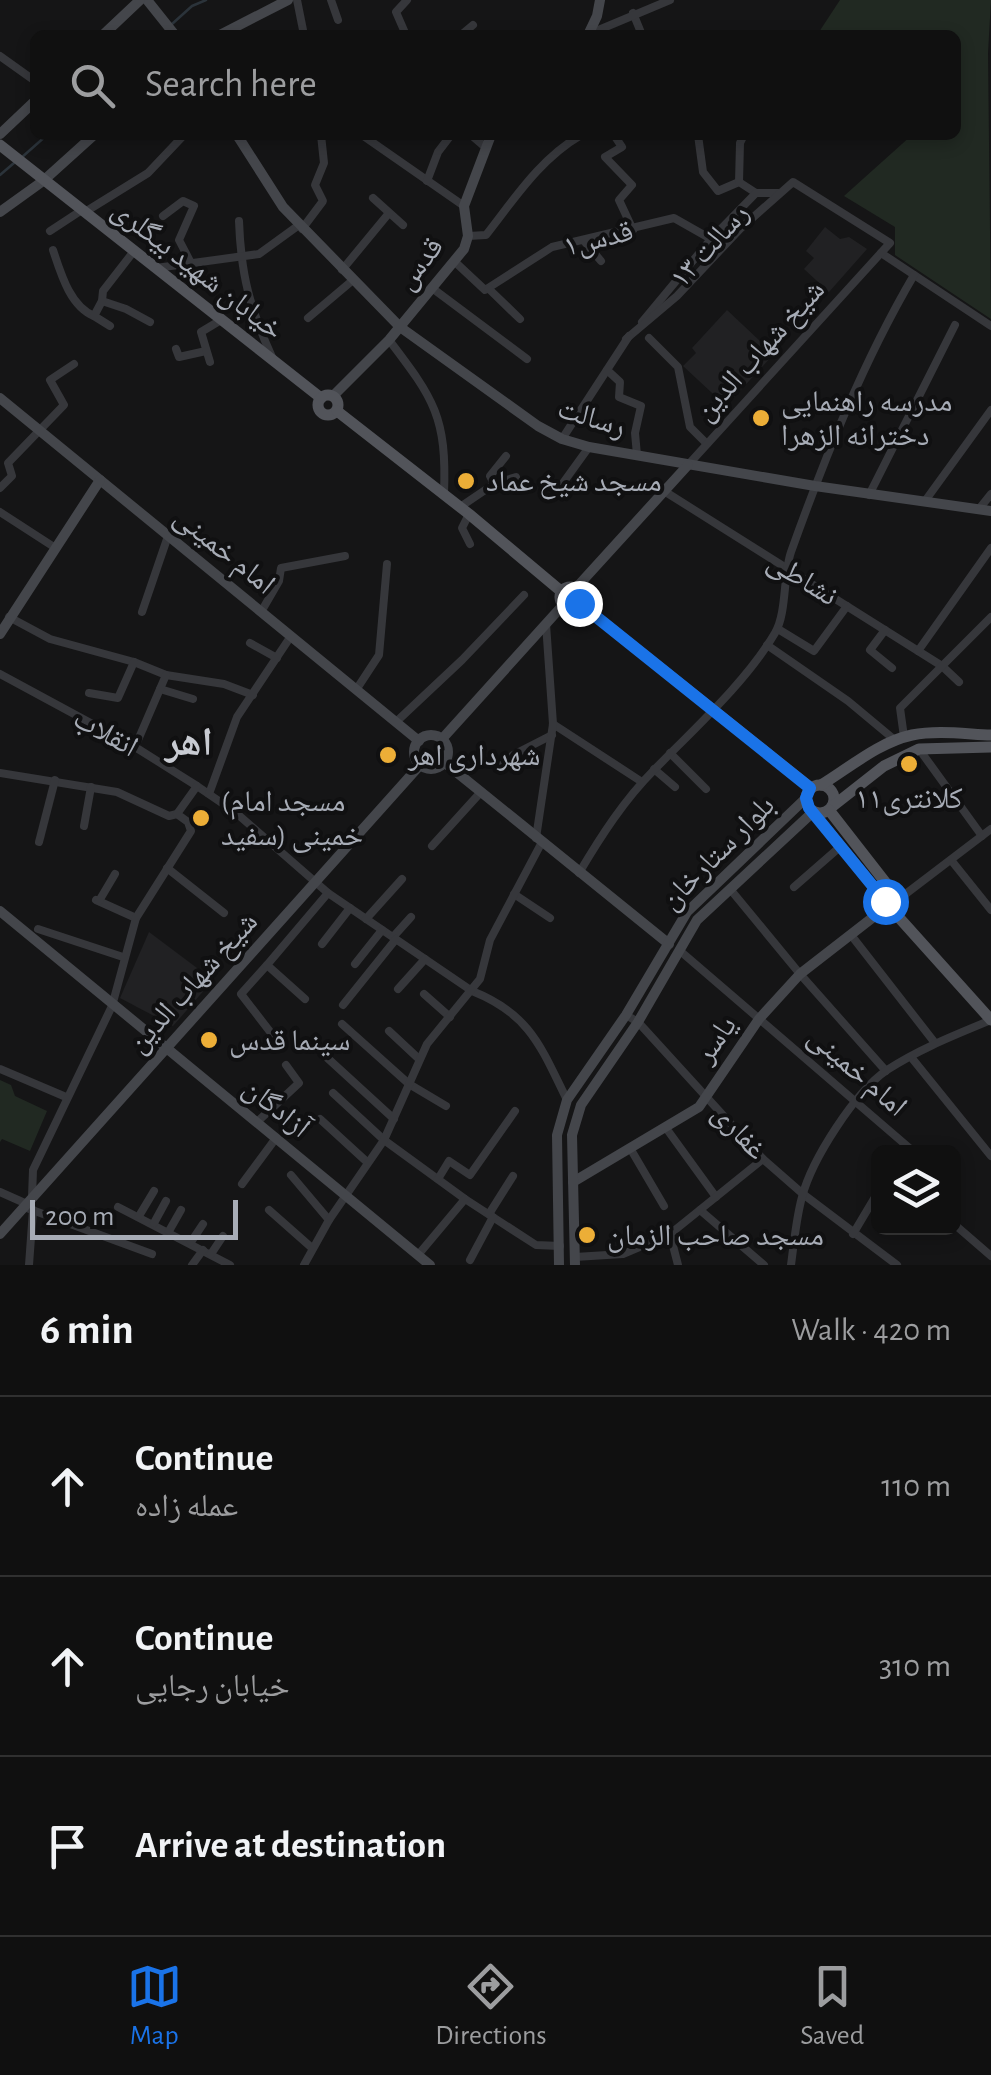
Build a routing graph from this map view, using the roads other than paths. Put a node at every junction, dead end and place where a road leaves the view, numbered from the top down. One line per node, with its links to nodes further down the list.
1 (143, 0): 11 (main road); 12 (main road)
2 (288, 0): 13 (main road)
3 (297, 0): 14 (street)
4 (331, 0): 9 (street)
5 (408, 0): 15 (street)
6 (600, 0): 17 (main road)
7 (670, 0): 8 (street)
8 (633, 13): 18 (street); 19 (street)
9 (338, 20)
10 (473, 25): 16 (street)
11 (109, 30)
12 (171, 30)
13 (230, 30)
14 (303, 30)
15 (404, 30)
16 (467, 30)
17 (590, 30)
18 (598, 30)
19 (640, 30)
20 (0, 56): 21 (street)
21 (30, 78)
22 (30, 105): 23 (main road)
23 (0, 134)
24 (88, 140): 40 (main road)
25 (179, 140): 47 (street)
26 (240, 140): 53 (main road, رسالت)
27 (321, 140): 53 (street)
28 (369, 140): 41 (street)
29 (447, 140): 41 (street)
30 (476, 140): 39 (street)
31 (489, 140): 39 (main road, قدس)
32 (561, 140): 37 (street)
33 (573, 140): 37 (street)
34 (617, 140): 54 (street)
35 (699, 140): 42 (street)
36 (741, 140): 42 (street)
37 (560, 147): 56 (street)
38 (2, 148): 40 (main road, خیابان شهید بیگلری)
39 (485, 148): 46 (main road, قدس)
40 (43, 180): 47 (main road, خیابان شهید بیگلری); 48 (main road)
41 (427, 180): 46 (street)
42 (739, 182): 44 (street)
43 (779, 192): 44 (street, رسالت ۱۳); 61 (street); 83 (street, رسالت ۱۳)
44 (756, 193): 57 (street, رسالت ۱۳)
45 (374, 198): 49 (street)
46 (464, 206): 56 (main road, قدس)
47 (84, 211): 55 (street); 60 (main road, خیابان شهید بیگلری)
48 (0, 212)
49 (390, 213): 52 (street); 67 (street)
50 (163, 216): 65 (street)
51 (240, 221): 62 (street)
52 (403, 226)
53 (300, 227): 62 (street); 67 (main road, رسالت)
54 (633, 230): 57 (street, قدس۱); 58 (street, قدس۱)
55 (50, 231)
56 (468, 236): 63 (main road, قدس)
57 (711, 239): 83 (street, رسالت ۱۳)
58 (584, 241): 64 (street); 71 (street, قدس۱)
59 (53, 250): 73 (street)
60 (134, 251): 66 (main road, خیابان شهید بیگلری); 72 (street)
61 (881, 253): 68 (street); 97 (street, شیخ شهاب الدین)
62 (240, 256): 65 (street); 89 (street)
63 (454, 261): 70 (main road, قدس); 71 (street)
64 (601, 261)
65 (191, 263): 66 (street)
66 (156, 268): 76 (main road, خیابان شهید بیگلری)
67 (342, 270): 69 (main road, رسالت)
68 (914, 275): 80 (street); 106 (street)
69 (353, 280): 74 (street); 81 (main road, رسالت)
70 (432, 288): 81 (main road, قدس); 87 (street)
71 (489, 289): 75 (street)
72 (102, 301): 73 (street); 77 (street)
73 (95, 315): 79 (street)
74 (308, 318)
75 (520, 319)
76 (221, 320): 86 (street); 89 (main road, خیابان شهید بیگلری)
77 (150, 322)
78 (954, 325): 110 (street)
79 (110, 326)
80 (991, 326)
81 (400, 328): 84 (main road, قدس); 96 (main road, رسالت)
82 (649, 338): 97 (street)
83 (626, 339): 91 (street, رسالت ۱۳)
84 (388, 340): 93 (main road, قدس); 109 (street)
85 (176, 349): 86 (street)
86 (206, 352): 88 (street)
87 (527, 359)
88 (210, 362)
89 (274, 362): 93 (main road, خیابان شهید بیگلری)
90 (74, 364): 95 (street)
91 (608, 370): 96 (street, رسالت ۱۳); 100 (street)
92 (0, 398): 95 (main road, امام خمینی)
93 (327, 398): 109 (main road, خیابان شهید بیگلری)
94 (991, 410): 112 (street)
95 (41, 432): 103 (main road, امام خمینی); 107 (street)
96 (562, 439): 98 (main road, رسالت)
97 (707, 444): 101 (street, شیخ شهاب الدین)
98 (589, 447): 100 (main road, رسالت); 104 (street)
99 (506, 456): 105 (street)
100 (636, 456): 101 (main road, رسالت)
101 (688, 465): 106 (main road, رسالت); 108 (main road, شیخ شهاب الدین)
102 (516, 477): 105 (street)
103 (100, 480): 116 (main road, امام خمینی); 118 (main road)
104 (563, 483)
105 (494, 484): 113 (street)
106 (815, 486): 110 (main road, رسالت); 122 (street)
107 (0, 488)
108 (664, 491): 122 (street, نشاطی); 123 (main road, شیخ شهاب الدین)
109 (444, 494): 113 (main road)
110 (869, 494): 112 (main road, رسالت)
111 (991, 494): 114 (street)
112 (924, 501): 114 (main road, رسالت)
113 (464, 510): 117 (street); 127 (main road)
114 (985, 510)
115 (0, 512): 118 (street)
116 (168, 536): 128 (street); 129 (main road, امام خمینی)
117 (470, 544)
118 (54, 547): 131 (main road)
119 (991, 548): 138 (street)
120 (345, 556): 129 (street)
121 (386, 564): 147 (street)
122 (786, 567): 125 (street, نشاطی); 132 (street)
123 (576, 588): 126 (main road); 127 (main road)
124 (524, 594): 152 (street)
125 (847, 606): 132 (street); 133 (street, نشاطی)
126 (584, 607): 127 (main road); 151 (main road)
127 (556, 608): 153 (street); 154 (main road)
128 (142, 612)
129 (261, 612): 135 (main road, امام خمینی)
130 (991, 617): 141 (street)
131 (9, 618): 134 (main road); 140 (street)
132 (778, 629): 137 (street)
133 (885, 630): 138 (street, نشاطی); 142 (street)
134 (0, 634)
135 (291, 636): 139 (street); 147 (main road, امام خمینی)
136 (250, 643): 139 (street)
137 (767, 645): 151 (street); 157 (street)
138 (918, 651): 141 (street, نشاطی)
139 (277, 658): 149 (street)
140 (134, 662): 144 (street); 148 (street)
141 (942, 666): 145 (street, نشاطی); 157 (street)
142 (892, 668)
143 (0, 674): 159 (street, انقلاب)
144 (166, 675): 146 (street); 149 (street)
145 (959, 682)
146 (160, 689): 150 (street); 159 (street)
147 (356, 690): 152 (main road, امام خمینی)
148 (89, 693)
149 (252, 695): 176 (street)
150 (193, 699)
151 (714, 710): 162 (street); 174 (main road)
152 (396, 722): 158 (main road, امام خمینی)
153 (553, 724): 155 (street); 169 (street)
154 (445, 735): 158 (main road); 164 (main road)
155 (552, 735): 165 (street); 183 (street)
156 (991, 735): 157 (main road)
157 (900, 739): 174 (main road)
158 (418, 741): 163 (main road)
159 (135, 747): 170 (street, انقلاب)
160 (991, 747): 161 (main road)
161 (919, 749): 177 (main road); 182 (street)
162 (670, 754): 166 (street); 173 (street)
163 (421, 764): 164 (main road); 192 (main road, شیخ شهاب الدین)
164 (448, 766): 175 (main road, امام خمینی)
165 (499, 767)
166 (654, 769): 169 (street); 172 (street)
167 (0, 773): 168 (street)
168 (54, 780): 171 (street); 184 (street)
169 (642, 782): 189 (street)
170 (197, 786): 176 (street, انقلاب); 179 (street)
171 (92, 787): 179 (street); 180 (street)
172 (675, 787)
173 (706, 789)
174 (812, 790): 177 (main road); 178 (main road); 211 (main road, بلوار ستارخان)
175 (480, 793): 183 (main road, امام خمینی); 185 (street)
176 (209, 794): 192 (street, انقلاب)
177 (831, 808): 178 (main road); 197 (main road)
178 (814, 812): 186 (main road); 194 (main road, بلوار ستارخان)
179 (177, 814): 188 (street)
180 (84, 826)
181 (991, 829): 182 (street)
182 (982, 836): 187 (street)
183 (539, 840): 189 (main road, امام خمینی); 196 (street)
184 (39, 842)
185 (432, 846)
186 (841, 846): 193 (street); 197 (main road)
187 (951, 860): 197 (street); 199 (street)
188 (168, 868): 201 (street); 203 (street)
189 (579, 873): 211 (main road, امام خمینی)
190 (115, 874): 203 (street)
191 (402, 878): 205 (street)
192 (315, 883): 195 (street, انقلاب); 232 (main road, شیخ شهاب الدین)
193 (794, 887)
194 (730, 889): 211 (main road, بلوار ستارخان); 216 (street)
195 (328, 893): 198 (street, انقلاب); 215 (street)
196 (514, 894): 204 (street); 218 (street)
197 (892, 903): 208 (main road, یاسر); 226 (main road)
198 (350, 908): 205 (street, انقلاب); 210 (street)
199 (991, 910)
200 (0, 911): 222 (main road, آزادگان)
201 (224, 912)
202 (411, 917): 209 (street)
203 (136, 918): 212 (street)
204 (550, 918)
205 (366, 919): 207 (street, انقلاب)
206 (38, 929): 212 (street)
207 (382, 930): 209 (street, انقلاب); 214 (street)
208 (851, 934): 216 (main road, یاسر); 231 (street)
209 (394, 938): 213 (street, انقلاب); 221 (street)
210 (322, 944)
211 (672, 946): 223 (main road); 225 (street, امام خمینی); 227 (main road)
212 (123, 958): 222 (street)
213 (425, 959): 217 (street); 218 (street, انقلاب)
214 (355, 964)
215 (267, 965): 220 (street); 230 (street)
216 (800, 974): 225 (main road, یاسر); 238 (street)
217 (398, 989)
218 (472, 991): 224 (street); 243 (street, انقلاب)
219 (424, 994): 224 (street)
220 (305, 998)
221 (344, 1005)
222 (112, 1006): 232 (main road, آزادگان); 242 (street)
223 (626, 1014): 227 (street, غفاری); 243 (main road)
224 (450, 1017): 235 (street)
225 (759, 1019): 241 (main road, یاسر); 244 (street, امام خمینی)
226 (991, 1020): 231 (street)
227 (638, 1022): 241 (street, غفاری); 261 (main road)
228 (342, 1024): 239 (street)
229 (388, 1031): 235 (street)
230 (278, 1042)
231 (935, 1044): 234 (street)
232 (165, 1049): 249 (main road, آزادگان); 270 (main road, شیخ شهاب الدین)
233 (323, 1054): 248 (street)
234 (911, 1057): 238 (street); 255 (street)
235 (420, 1059): 239 (street)
236 (286, 1065): 249 (street)
237 (0, 1069): 242 (street)
238 (886, 1071): 244 (street)
239 (409, 1084): 245 (street); 248 (street)
240 (332, 1093): 252 (street)
241 (706, 1095): 250 (main road, یاسر); 256 (street, غفاری)
242 (66, 1097): 270 (street)
243 (567, 1100): 289 (main road)
244 (856, 1101): 253 (street, امام خمینی); 265 (street)
245 (446, 1106)
246 (515, 1111): 260 (street)
247 (320, 1118): 257 (street)
248 (394, 1120): 252 (street)
249 (257, 1122): 251 (main road, آزادگان)
250 (666, 1128): 254 (main road, یاسر); 267 (street)
251 (276, 1138): 262 (street); 266 (main road, آزادگان)
252 (384, 1140): 257 (street); 260 (street)
253 (903, 1145)
254 (630, 1148): 261 (main road, یاسر); 272 (street)
255 (991, 1156)
256 (764, 1159): 265 (street, غفاری); 267 (street)
257 (367, 1162): 266 (street)
258 (292, 1174): 279 (street)
259 (513, 1176): 278 (street)
260 (438, 1179): 268 (street)
261 (574, 1182): 298 (main road)
262 (242, 1184)
263 (154, 1191): 277 (street)
264 (0, 1192): 270 (street)
265 (803, 1194): 286 (street, غفاری); 308 (street)
266 (345, 1196): 279 (street); 293 (main road, آزادگان)
267 (716, 1197): 276 (street)
268 (464, 1198): 278 (street); 293 (street)
269 (166, 1201): 280 (street)
270 (29, 1204): 284 (main road, شیخ شهاب الدین); 292 (street); 299 (street)
271 (871, 1204): 286 (street)
272 (664, 1206)
273 (118, 1207): 277 (street)
274 (181, 1210): 283 (street)
275 (270, 1210): 290 (street)
276 (700, 1210): 285 (street); 307 (street)
277 (139, 1216): 280 (street)
278 (491, 1216): 289 (street); 297 (street)
279 (329, 1220): 290 (street)
280 (154, 1223): 283 (street)
281 (203, 1224): 288 (street)
282 (961, 1230): 296 (street)
283 (169, 1231): 288 (street)
284 (0, 1234)
285 (670, 1234): 294 (street); 306 (street)
286 (853, 1234): 295 (street, غفاری)
287 (223, 1236): 291 (street)
288 (191, 1242): 291 (street)
289 (560, 1246): 304 (main road)
290 (312, 1248): 302 (street)
291 (207, 1252): 300 (street); 301 (street)
292 (152, 1254)
293 (418, 1254): 303 (main road, آزادگان)
294 (623, 1254): 298 (street); 305 (street)
295 (884, 1256): 309 (street); 310 (street, غفاری)
296 (991, 1256)
297 (470, 1260)
298 (575, 1261)
299 (29, 1265)
300 (192, 1265)
301 (230, 1265)
302 (304, 1265)
303 (430, 1265)
304 (560, 1265)
305 (626, 1265)
306 (678, 1265)
307 (764, 1265)
308 (791, 1265)
309 (878, 1265)
310 (897, 1265)

